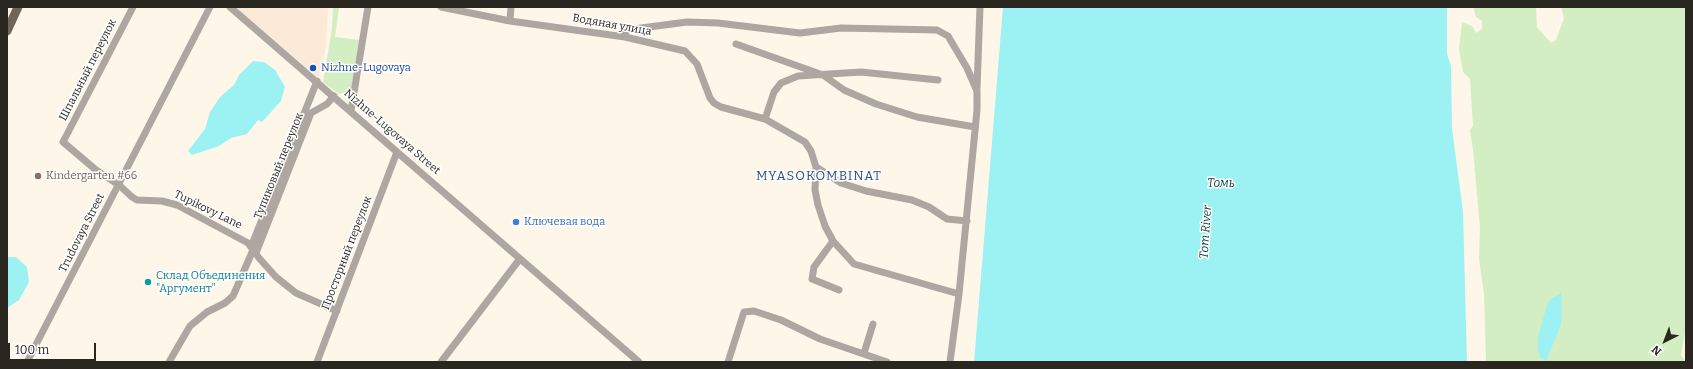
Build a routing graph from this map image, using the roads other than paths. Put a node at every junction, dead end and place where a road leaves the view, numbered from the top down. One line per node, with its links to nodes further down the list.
1 (18, 7): 10 (main road)
2 (133, 7): 21 (street, Шпальный переулок)
3 (210, 7): 24 (street, Trudovaya Street)
4 (230, 7): 15 (street, Nizhne-Lugovaya Street)
5 (368, 7): 18 (street)
6 (441, 7): 9 (street, Водяная улица)
7 (511, 7): 9 (street)
8 (980, 7): 16 (street)
9 (510, 21): 11 (street, Водяная улица)
10 (7, 31)
11 (625, 36): 16 (street); 19 (street, Водяная улица)
12 (736, 44): 13 (street)
13 (823, 75): 14 (street); 19 (street); 20 (street)
14 (938, 80)
15 (317, 81): 17 (street, Nizhne-Lugovaya Street); 27 (street, Тупиковый переулок)
16 (977, 91): 20 (street)
17 (334, 96): 18 (street, Nizhne-Lugovaya Street); 27 (street, Тупиковый переулок)
18 (351, 111): 22 (street, Nizhne-Lugovaya Street)
19 (765, 119): 23 (street)
20 (975, 128): 25 (street)
21 (63, 142): 24 (street, Tupikovy Lane)
22 (397, 152): 28 (street, Nizhne-Lugovaya Street); 31 (street, Просторный переулок)
23 (816, 167): 25 (street); 26 (street)
24 (119, 185): 27 (street, Tupikovy Lane); 34 (street, Trudovaya Street)
25 (967, 221): 30 (street)
26 (833, 241): 29 (street); 30 (street)
27 (254, 250): 31 (street, Tupikovy Lane); 35 (street)
28 (519, 260): 37 (street); 38 (street, Nizhne-Lugovaya Street)
29 (839, 290)
30 (959, 294): 41 (street)
31 (337, 311): 36 (street, Просторный переулок)
32 (874, 324): 33 (street)
33 (864, 353): 39 (street); 40 (street)
34 (27, 362)
35 (169, 362)
36 (317, 362)
37 (441, 362)
38 (639, 362)
39 (728, 362)
40 (887, 362)
41 (950, 362)

